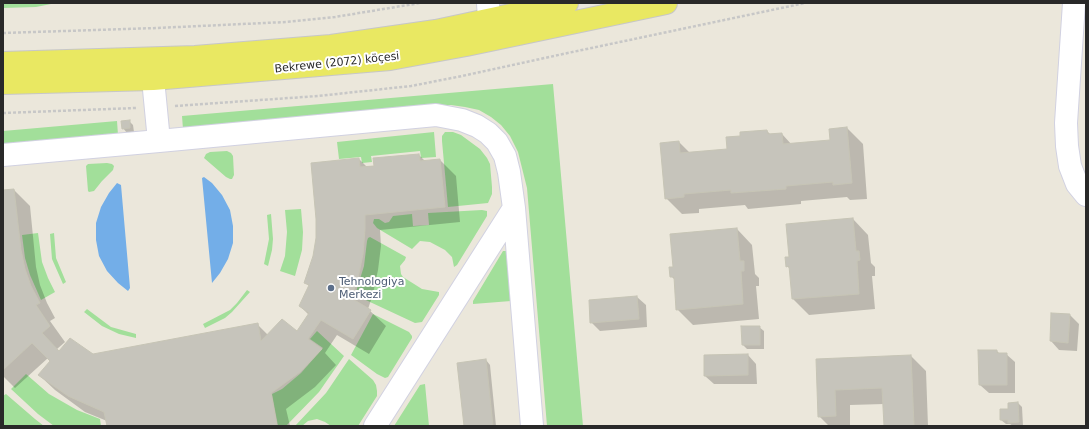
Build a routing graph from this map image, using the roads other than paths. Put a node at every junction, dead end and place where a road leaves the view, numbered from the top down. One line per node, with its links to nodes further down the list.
1 (567, 3): 4 (main road, Bekrewe (2072) köçesi)
2 (666, 3): 6 (main road, Bekrewe (2072) köçesi)
3 (1074, 3): 10 (lane)
4 (489, 11): 5 (main road, Bekrewe (2072) köçesi)
5 (3, 63)
6 (153, 79): 7 (main road, Bekrewe (2072) köçesi); 8 (lane)
7 (3, 83)
8 (159, 141): 9 (lane); 11 (lane)
9 (3, 155)
10 (1086, 195)
11 (514, 208): 12 (lane); 13 (lane)
12 (375, 426)
13 (532, 426)

